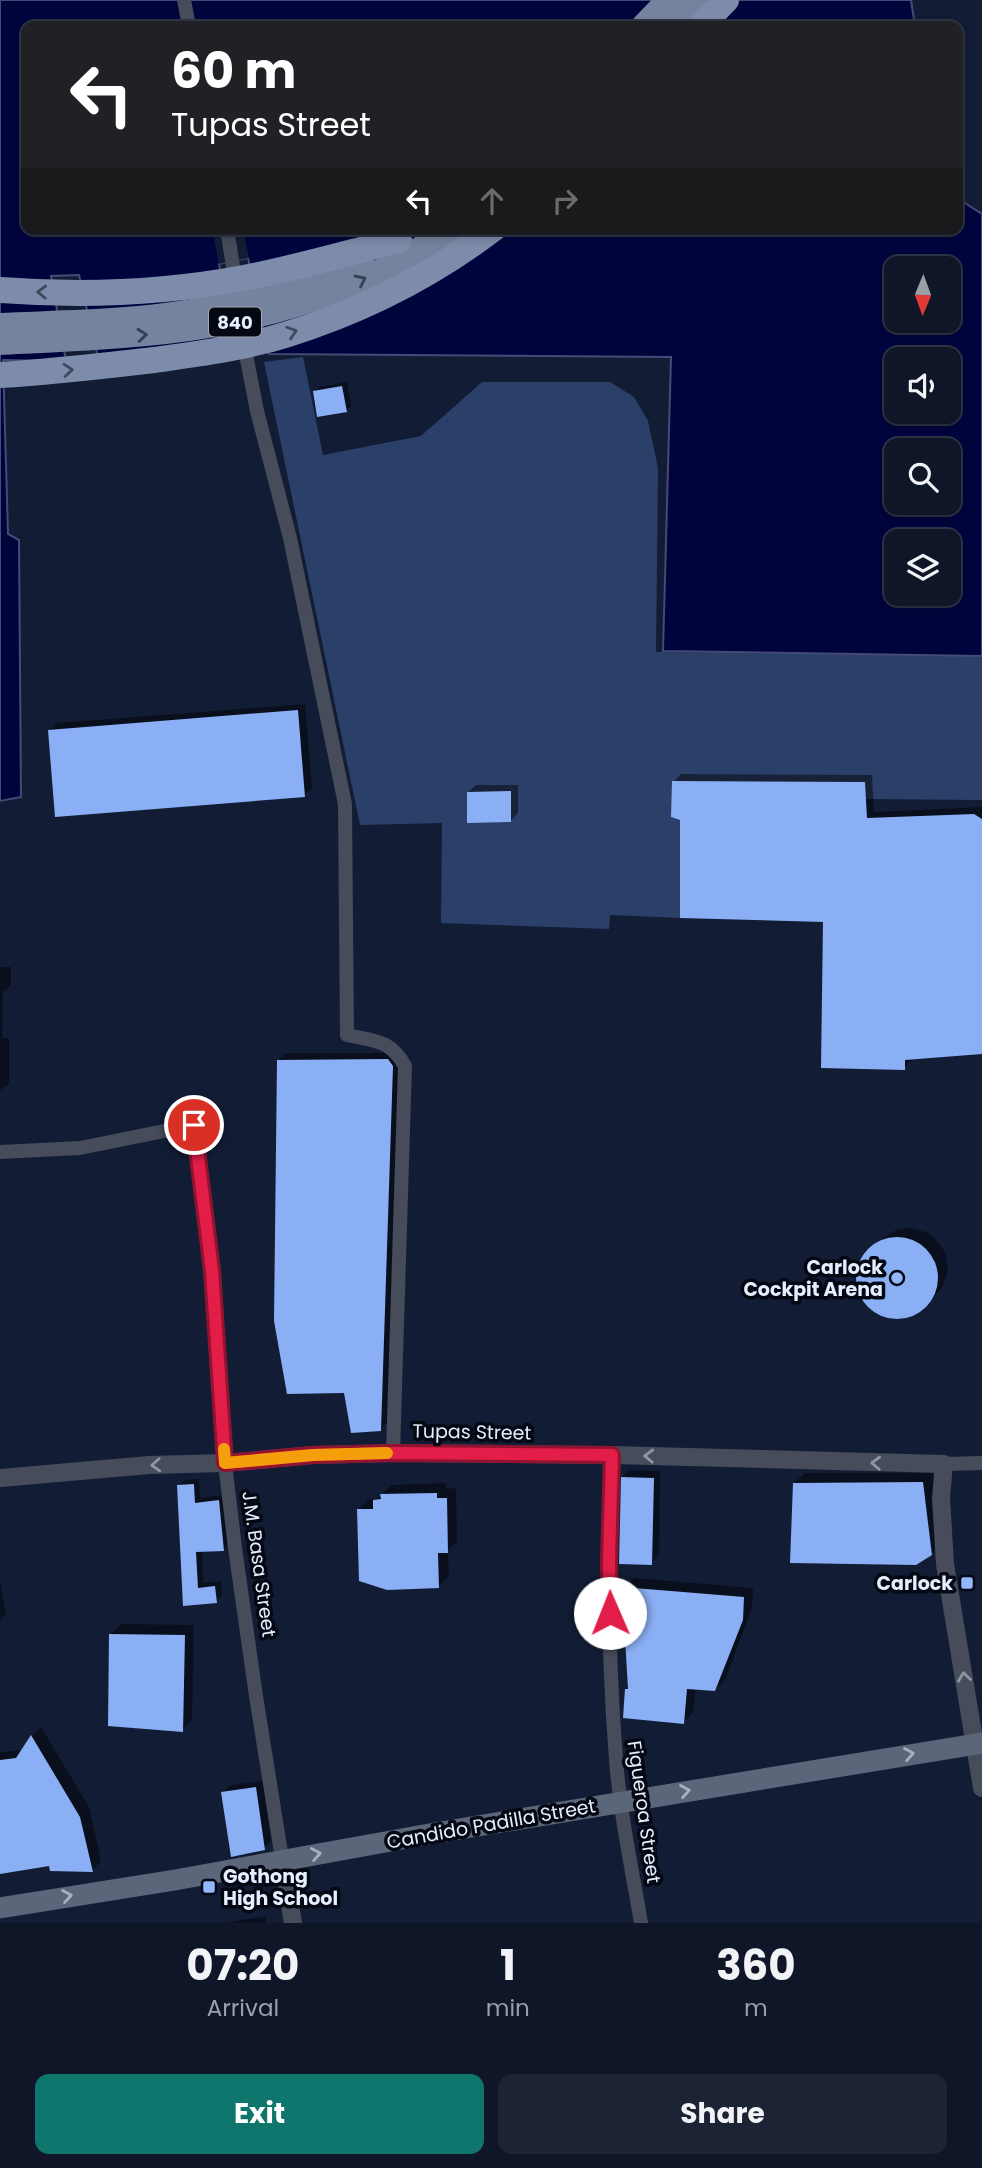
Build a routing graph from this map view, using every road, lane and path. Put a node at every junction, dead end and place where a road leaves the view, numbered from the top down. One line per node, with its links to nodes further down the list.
1 (184, 0): 5 (street)
2 (668, 0): 6 (highway)
3 (695, 0): 7 (highway)
4 (726, 0): 8 (highway)
5 (188, 21)
6 (648, 21)
7 (674, 21)
8 (706, 21)
9 (228, 235): 19 (street)
10 (403, 235): 14 (highway, one-way to 14, bridge)
11 (405, 235): 15 (highway, 840, bridge)
12 (442, 235): 16 (highway, 840, one-way to 12, bridge)
13 (484, 235): 17 (highway, one-way to 13, bridge)
14 (0, 290)
15 (0, 325)
16 (0, 343)
17 (0, 375)
18 (0, 1152): 21 (street, J.M. Basa Street)
19 (393, 1453): 20 (street, Tupas Street); 21 (street, Tupas Street)
20 (612, 1455): 23 (street, Tupas Street, one-way to 20); 27 (street, Figueroa Street)
21 (225, 1463): 24 (street, Tupas Street, one-way to 24); 28 (street, J.M. Basa Street)
22 (982, 1463): 23 (street)
23 (944, 1464): 25 (street, one-way to 23)
24 (0, 1478)
25 (978, 1743): 26 (street); 27 (main road, Candido Padilla Street, one-way to 25)
26 (982, 1788)
27 (621, 1802): 28 (main road, Candido Padilla Street, one-way to 27); 31 (street, Figueroa Street)
28 (282, 1859): 29 (main road, Candido Padilla Street, one-way to 28); 30 (street, J.M. Basa Street)
29 (0, 1908)
30 (293, 1923)
31 (641, 1923)

